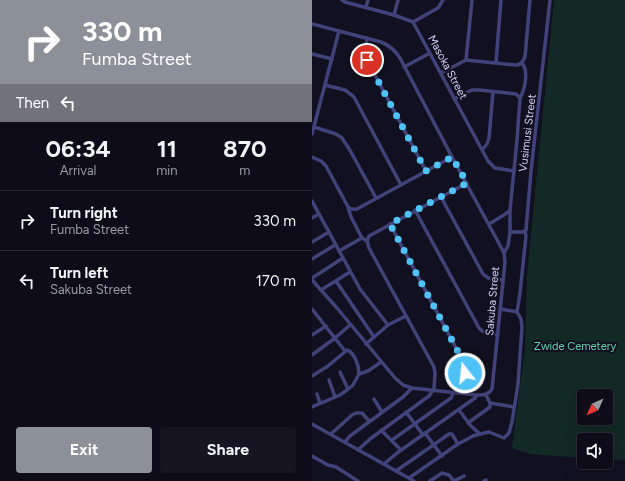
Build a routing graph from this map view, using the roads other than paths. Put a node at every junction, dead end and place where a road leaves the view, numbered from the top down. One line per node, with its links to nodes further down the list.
1 (342, 0): 9 (street)
2 (368, 0): 9 (street)
3 (398, 0): 10 (street)
4 (443, 0): 11 (street)
5 (472, 0): 18 (street)
6 (501, 0): 19 (street)
7 (530, 0): 20 (street)
8 (550, 0): 46 (street, Vusimusi Street)
9 (366, 7): 10 (street)
10 (394, 15): 11 (street)
11 (413, 22): 15 (street, Masoka Street)
12 (312, 24): 13 (street, Sakuba Street)
13 (339, 31): 14 (street, Sakuba Street); 17 (street)
14 (367, 38): 21 (street, Sakuba Street); 32 (street)
15 (430, 53): 21 (street); 22 (street, Masoka Street)
16 (312, 54): 17 (street)
17 (332, 59): 23 (street)
18 (466, 60): 19 (street); 22 (street)
19 (496, 62): 20 (street)
20 (523, 62): 25 (street)
21 (404, 67): 31 (street, Sakuba Street)
22 (441, 73): 26 (street, Masoka Street)
23 (325, 85): 27 (street); 35 (street)
24 (493, 92): 25 (street); 26 (street); 29 (street)
25 (520, 98): 33 (street)
26 (454, 99): 29 (street, Masoka Street)
27 (314, 127): 28 (street); 37 (street)
28 (312, 134)
29 (482, 150): 33 (street, Masoka Street)
30 (312, 157): 39 (street)
31 (452, 157): 32 (street); 34 (street, Sakuba Street)
32 (426, 171): 35 (street)
33 (514, 171): 41 (street)
34 (467, 183): 36 (street); 45 (street, Sakuba Street)
35 (401, 185): 37 (street)
36 (441, 197): 40 (street); 59 (street)
37 (376, 198): 39 (street)
38 (312, 201): 42 (street)
39 (347, 206): 49 (street)
40 (415, 210): 44 (street); 69 (street)
41 (510, 210): 45 (street); 48 (street)
42 (319, 214): 43 (street); 47 (street)
43 (312, 218)
44 (390, 224): 50 (street); 86 (street)
45 (489, 224): 54 (street, Sakuba Street)
46 (525, 231): 48 (street); 64 (street, Vusimusi Street)
47 (329, 232): 51 (street); 52 (street)
48 (510, 232): 54 (street)
49 (362, 238): 50 (street); 53 (street)
50 (367, 241): 65 (street)
51 (312, 242)
52 (336, 245): 53 (street); 56 (street)
53 (339, 251): 55 (street)
54 (504, 253): 59 (street, Sakuba Street)
55 (343, 258): 57 (street); 58 (street)
56 (312, 259)
57 (350, 272): 60 (street); 67 (street)
58 (312, 279): 61 (street)
59 (503, 280): 62 (street, Sakuba Street)
60 (336, 281): 61 (street); 71 (street)
61 (321, 290): 66 (street)
62 (500, 309): 64 (street); 69 (street, Sakuba Street)
63 (312, 310): 68 (street)
64 (517, 312): 94 (street)
65 (406, 316): 67 (street); 83 (street)
66 (350, 325): 72 (street); 73 (street)
67 (388, 325): 71 (street)
68 (326, 326): 70 (street); 72 (street)
69 (498, 334): 88 (street, Sakuba Street)
70 (312, 335)
71 (374, 337): 73 (street)
72 (335, 338): 74 (street); 75 (street)
73 (366, 344): 76 (street)
74 (346, 351): 78 (street); 79 (street)
75 (312, 355)
76 (381, 362): 78 (street); 81 (street)
77 (340, 372): 82 (street)
78 (359, 374): 82 (street)
79 (312, 376)
80 (329, 380): 89 (street)
81 (412, 388): 83 (street); 96 (street)
82 (348, 389): 89 (street)
83 (434, 390): 84 (street); 97 (street)
84 (453, 393): 86 (street); 101 (street)
85 (317, 394): 91 (street)
86 (463, 394): 87 (street)
87 (477, 395): 88 (street); 95 (street)
88 (486, 395): 92 (street)
89 (335, 397): 91 (street)
90 (374, 399): 96 (street)
91 (320, 403): 93 (street)
92 (490, 403): 94 (street); 99 (street)
93 (312, 407)
94 (514, 407): 105 (street)
95 (458, 410): 99 (street); 104 (street)
96 (382, 412): 98 (street)
97 (406, 412): 101 (street); 102 (street)
98 (369, 421): 103 (street); 107 (street)
99 (468, 423): 105 (street)
100 (312, 424): 103 (street)
101 (414, 424): 104 (street); 106 (street)
102 (381, 430): 106 (street); 110 (street)
103 (331, 434): 107 (street)
104 (424, 434): 108 (street); 111 (street)
105 (480, 434): 109 (street)
106 (392, 440): 111 (street)
107 (345, 442): 110 (street)
108 (433, 444): 109 (street); 113 (street); 115 (street)
109 (458, 444): 113 (street)
110 (358, 450): 114 (street)
111 (401, 450): 114 (street)
112 (312, 456): 118 (street)
113 (442, 456): 117 (street)
114 (384, 464): 115 (street)
115 (396, 471): 117 (street)
116 (464, 476): 121 (street)
117 (409, 478): 119 (street)
118 (358, 481)
119 (414, 481)
120 (430, 481): 121 (street)
121 (454, 481)

